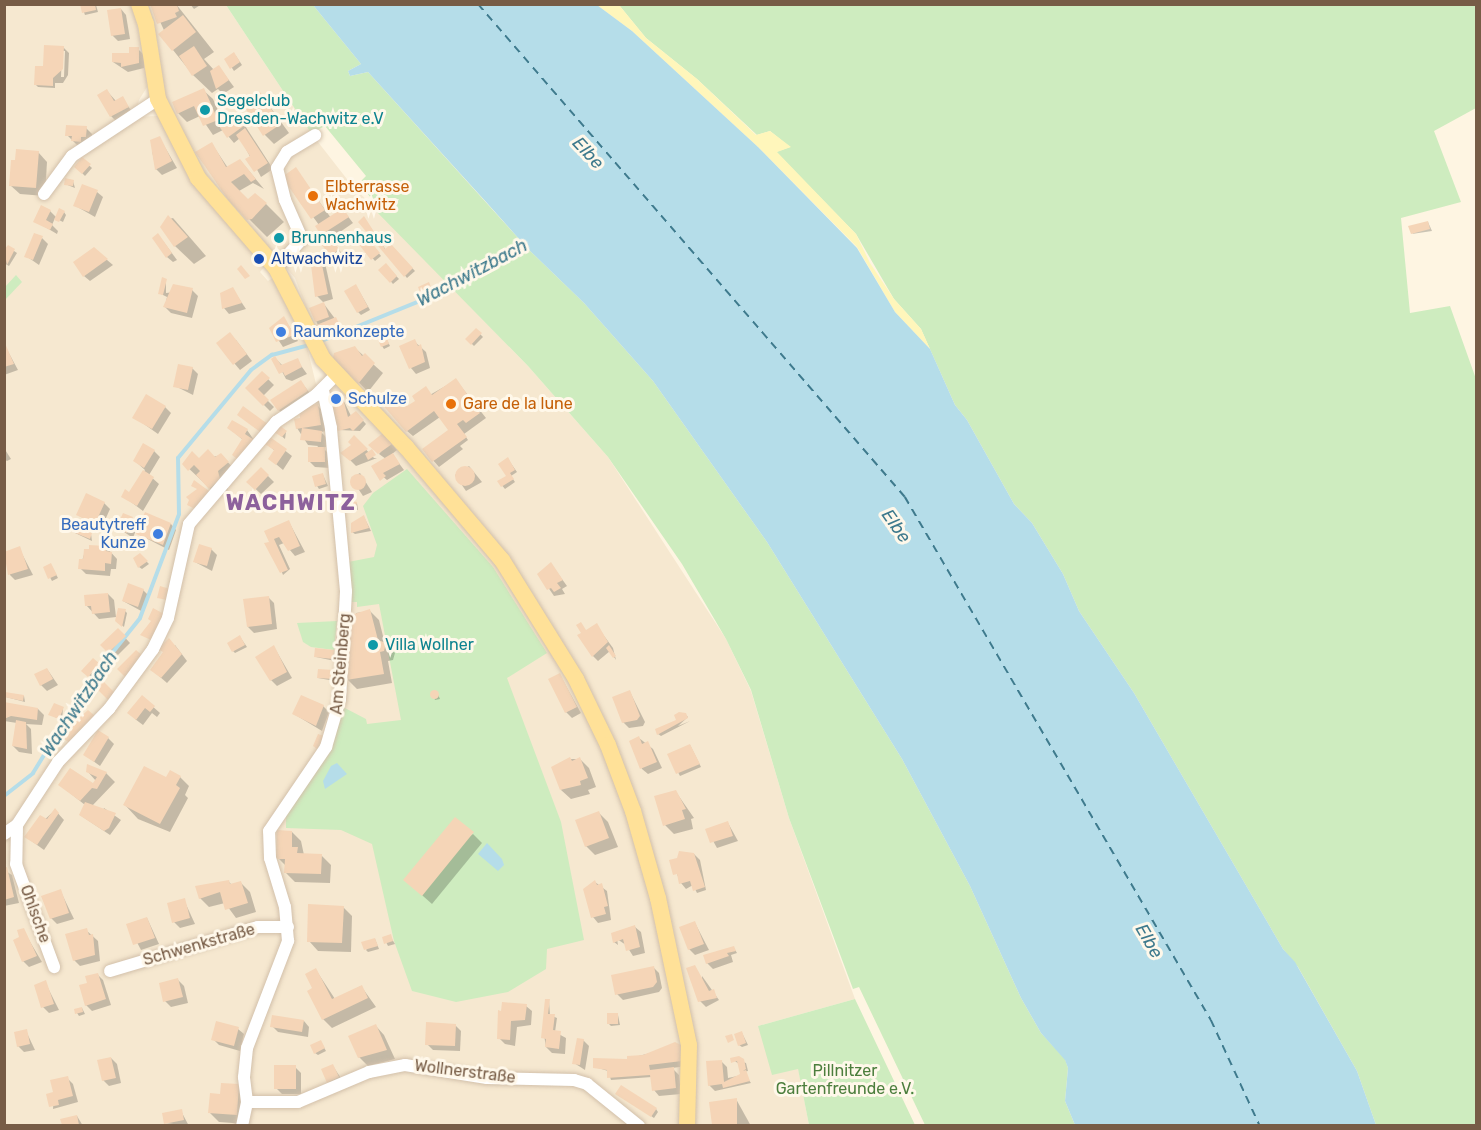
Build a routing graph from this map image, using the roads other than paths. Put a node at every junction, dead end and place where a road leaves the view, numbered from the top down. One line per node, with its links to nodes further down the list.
1 (139, 4): 2 (main road)
2 (158, 99): 4 (street); 5 (main road)
3 (315, 135): 5 (street)
4 (44, 194)
5 (276, 267): 6 (main road)
6 (337, 374): 7 (street); 16 (main road)
7 (323, 388): 8 (street); 10 (street, Am Steinberg)
8 (17, 825): 9 (street); 11 (street, Ohlsche)
9 (4, 834)
10 (288, 927): 12 (street, Schwenkstraße); 13 (street, Am Steinberg)
11 (54, 967)
12 (110, 971)
13 (248, 1102): 14 (street, Am Steinberg); 15 (street, Wollnerstraße)
14 (242, 1125)
15 (639, 1125)
16 (687, 1125)

